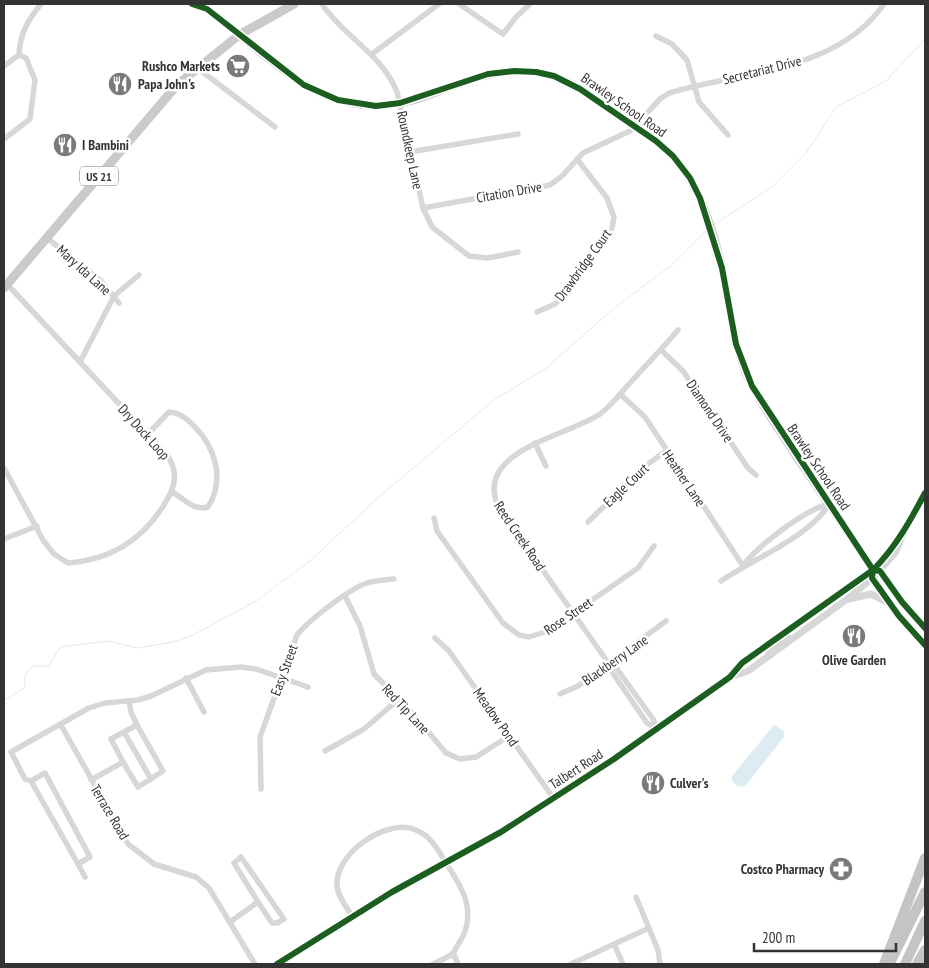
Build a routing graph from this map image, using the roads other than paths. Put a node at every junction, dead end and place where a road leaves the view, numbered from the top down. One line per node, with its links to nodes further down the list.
1 (42, 4): 12 (street)
2 (192, 4): 9 (street)
3 (294, 4): 9 (main road, US 21)
4 (322, 4): 11 (street, Roundkeep Lane)
5 (439, 4): 11 (street)
6 (459, 4): 7 (street)
7 (530, 4)
8 (884, 4): 15 (street, Secretariat Drive)
9 (239, 35): 14 (main road, US 21); 16 (main road, Brawley School Road)
10 (656, 36): 15 (street)
11 (372, 54): 16 (street, Roundkeep Lane)
12 (19, 55): 13 (street); 21 (street)
13 (4, 66)
14 (196, 67): 18 (street); 25 (main road, US 21)
15 (695, 86): 17 (street, Secretariat Drive); 20 (street)
16 (400, 103): 17 (main road, Brawley School Road); 22 (street, Roundkeep Lane)
17 (635, 126): 23 (street, Citation Drive); 44 (main road, Brawley School Road)
18 (275, 127)
19 (518, 134): 22 (street)
20 (728, 135)
21 (4, 139)
22 (410, 152): 24 (street, Roundkeep Lane)
23 (577, 159): 24 (street, Citation Drive); 31 (street, Drawbridge Court)
24 (423, 208): 26 (street, Roundkeep Lane)
25 (47, 238): 28 (main road, US 21); 29 (street, Mary Ida Lane)
26 (518, 252)
27 (139, 276): 29 (street)
28 (5, 285): 34 (street, Dry Dock Loop)
29 (114, 296): 30 (street, Mary Ida Lane); 34 (street)
30 (119, 303)
31 (537, 312)
32 (678, 330): 33 (street, Reed Creek Road)
33 (661, 350): 35 (street, Reed Creek Road); 41 (street, Diamond Drive)
34 (80, 362): 36 (street, Dry Dock Loop)
35 (620, 394): 37 (street, Reed Creek Road); 38 (street, Heather Lane)
36 (148, 434): 42 (street, Dry Dock Loop); 42 (street)
37 (535, 443): 39 (street); 58 (street, Reed Creek Road)
38 (666, 451): 46 (street, Eagle Court); 50 (street, Heather Lane)
39 (546, 466)
40 (4, 468): 47 (street, Dry Dock Loop)
41 (756, 475)
42 (172, 492): 47 (street, Dry Dock Loop)
43 (925, 493): 51 (street)
44 (829, 504): 50 (street); 50 (street); 51 (main road, Brawley School Road)
45 (434, 518): 58 (street, Rose Street)
46 (588, 522)
47 (37, 526): 48 (street)
48 (4, 539)
49 (654, 546): 58 (street, Rose Street)
50 (743, 566): 54 (street)
51 (876, 570): 52 (main road); 59 (street, Talbert Road); 61 (main road, Brawley School Road)
52 (872, 578): 56 (street, Talbert Road); 57 (main road)
53 (394, 580): 55 (street, Easy Street)
54 (722, 581)
55 (345, 596): 66 (street, Easy Street); 71 (street, Red Tip Lane)
56 (846, 600): 57 (street); 64 (street, Talbert Road)
57 (887, 602): 63 (main road)
58 (574, 613): 65 (street, Reed Creek Road)
59 (808, 616): 64 (street); 67 (street, Talbert Road)
60 (666, 621): 65 (street, Blackberry Lane)
61 (925, 628)
62 (435, 638): 78 (street, Meadow Pond)
63 (925, 645)
64 (768, 656): 67 (street, Talbert Road)
65 (609, 664): 70 (street, Blackberry Lane); 76 (street, Reed Creek Road)
66 (281, 677): 68 (street); 69 (street); 84 (street, Easy Street)
67 (730, 677): 76 (street, Talbert Road)
68 (186, 678): 72 (street); 73 (street)
69 (308, 686)
70 (560, 694)
71 (399, 699): 78 (street, Red Tip Lane); 79 (street)
72 (129, 701): 74 (street); 75 (street)
73 (204, 712)
74 (61, 725): 82 (street, Terrace Road); 83 (street)
75 (137, 725): 77 (street); 81 (street)
76 (657, 729): 85 (street, Talbert Road)
77 (124, 732): 80 (street); 81 (street)
78 (509, 736): 85 (street, Meadow Pond)
79 (325, 751)
80 (123, 762): 81 (street); 82 (street)
81 (151, 779)
82 (91, 780): 95 (street, Terrace Road)
83 (31, 781): 87 (street); 87 (street)
84 (260, 789)
85 (554, 799): 88 (street, Talbert Road)
86 (925, 858): 107 (highway)
87 (78, 864): 89 (street)
88 (447, 864): 93 (street, Talbert Road); 93 (street); 99 (street)
89 (85, 877)
90 (925, 892): 108 (highway)
91 (636, 897): 96 (street)
92 (258, 902): 92 (street); 95 (street)
93 (353, 917): 101 (street, Talbert Road)
94 (925, 921): 109 (highway)
95 (230, 922): 100 (street, Terrace Road)
96 (649, 928): 97 (street); 106 (street)
97 (614, 944): 104 (street); 105 (street)
98 (925, 950): 110 (highway)
99 (453, 953): 102 (street); 103 (street)
100 (255, 964)
101 (277, 964)
102 (433, 964)
103 (458, 964)
104 (571, 964)
105 (623, 964)
106 (660, 964)
107 (884, 964)
108 (890, 964)
109 (904, 964)
110 (917, 964)

